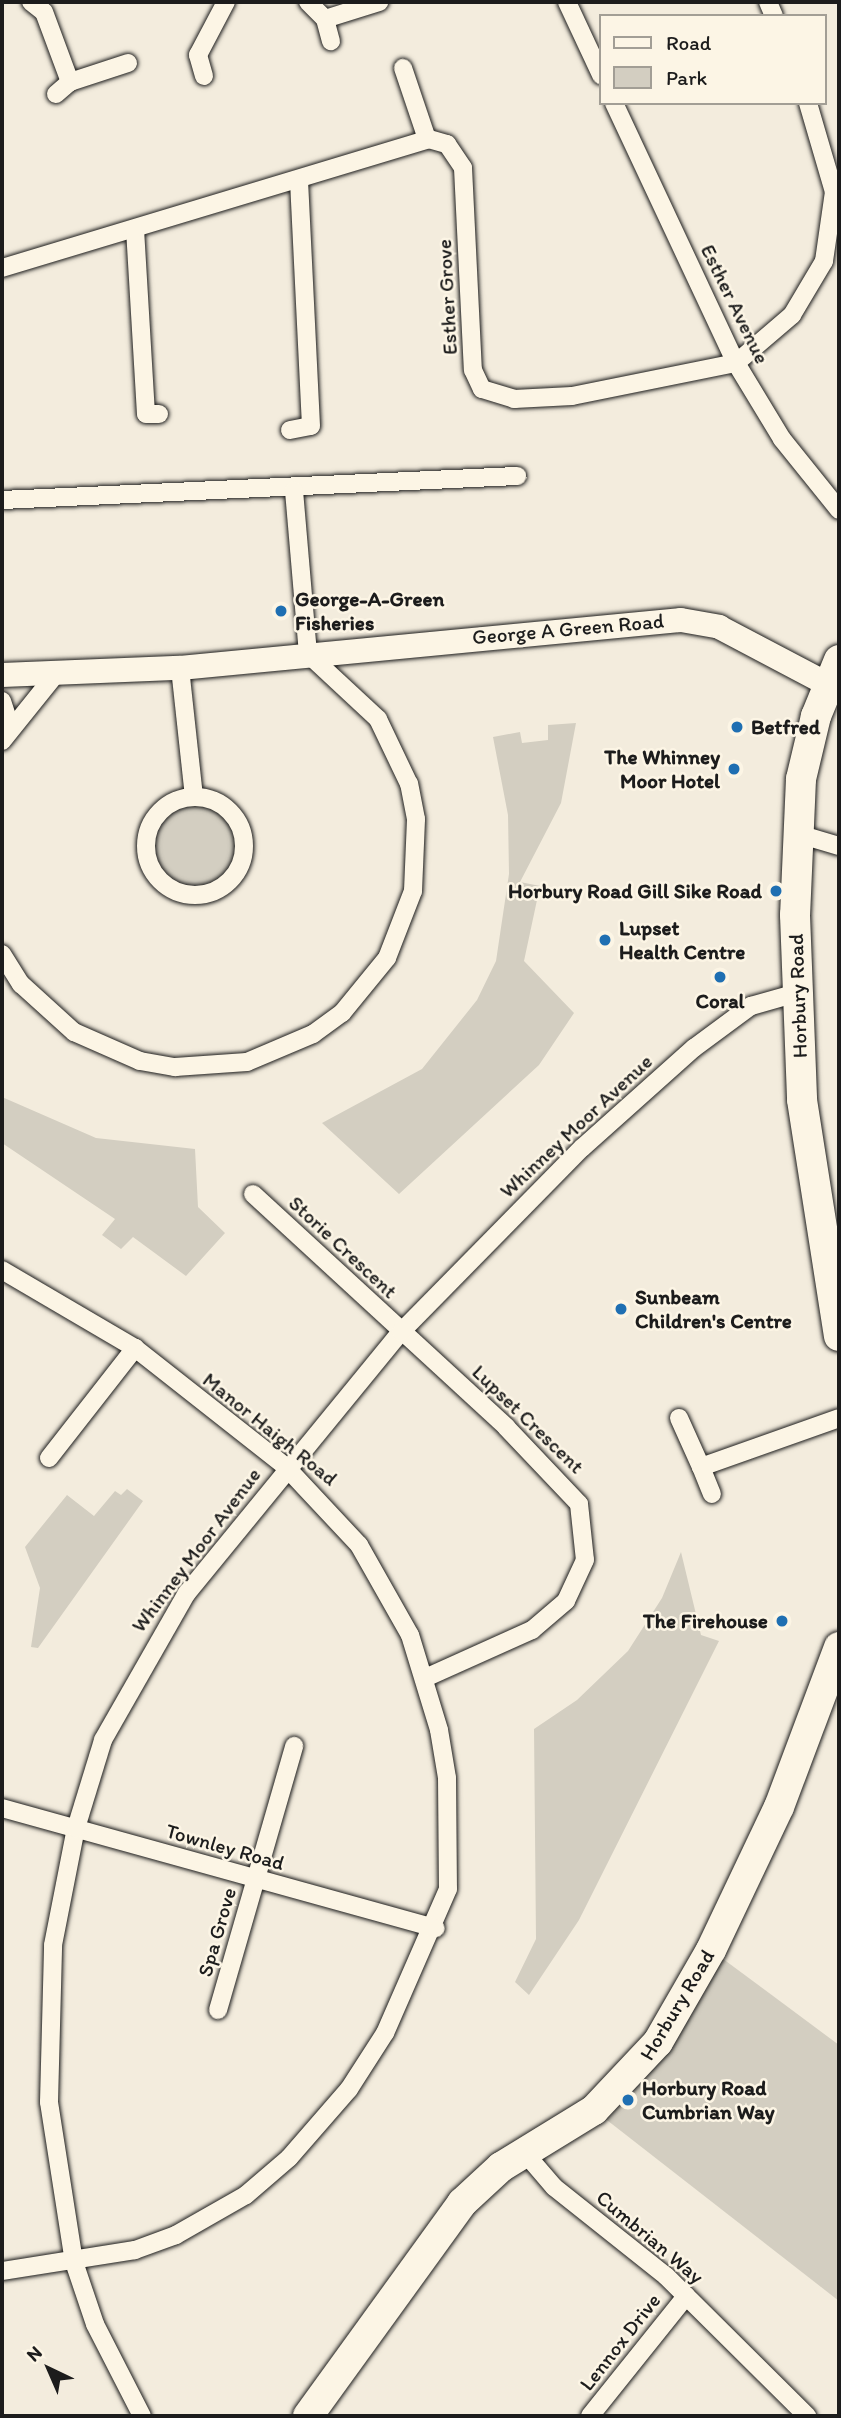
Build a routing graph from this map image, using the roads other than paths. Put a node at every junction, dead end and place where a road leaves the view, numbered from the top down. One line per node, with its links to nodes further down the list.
1 (31, 2): 12 (street)
2 (226, 2): 11 (street)
3 (308, 2): 6 (street)
4 (379, 2): 6 (street)
5 (567, 2): 10 (street)
6 (325, 19): 7 (street)
7 (331, 41)
8 (128, 63): 12 (street)
9 (403, 68): 15 (street)
10 (600, 73)
11 (204, 76)
12 (70, 82): 13 (street)
13 (56, 94)
14 (432, 96): 15 (street)
15 (414, 101): 18 (street)
16 (615, 105): 22 (street, Esther Avenue)
17 (809, 105): 22 (street)
18 (427, 139): 19 (street); 22 (street, Esther Grove)
19 (299, 179): 20 (street); 24 (street)
20 (135, 229): 21 (street); 23 (street)
21 (2, 268)
22 (736, 363): 28 (street, Esther Avenue)
23 (159, 414)
24 (290, 430)
25 (517, 476): 26 (street)
26 (294, 491): 27 (street); 29 (street)
27 (2, 500)
28 (839, 510)
29 (308, 654): 30 (main road, George A Green Road); 31 (main road, George A Green Road); 39 (street)
30 (180, 668): 33 (main road, George A Green Road); 36 (street)
31 (833, 672): 37 (highway, Horbury Road)
32 (2, 675): 33 (main road, George A Green Road)
33 (55, 675): 35 (street)
34 (2, 701): 35 (street)
35 (6, 733)
36 (194, 796): 36 (street)
37 (795, 833): 38 (street); 40 (highway, Horbury Road)
38 (839, 846)
39 (2, 954)
40 (797, 993): 43 (street, Whinney Moor Avenue); 44 (highway, Horbury Road)
41 (253, 1194): 43 (street, Storie Crescent)
42 (2, 1269): 45 (street, Manor Haigh Road)
43 (401, 1332): 49 (street, Whinney Moor Avenue); 53 (street, Lupset Crescent)
44 (839, 1336)
45 (135, 1348): 48 (street); 49 (street, Manor Haigh Road)
46 (679, 1418): 50 (street)
47 (839, 1418): 50 (street)
48 (49, 1458)
49 (286, 1467): 53 (street, Manor Haigh Road); 56 (street, Whinney Moor Avenue)
50 (701, 1467): 51 (street)
51 (712, 1494)
52 (839, 1647): 60 (highway, Horbury Road)
53 (425, 1678): 58 (street, Manor Haigh Road)
54 (293, 1746): 57 (street, Spa Grove)
55 (2, 1808): 56 (street, Townley Road)
56 (76, 1828): 57 (street, Townley Road); 61 (street, Whinney Moor Avenue)
57 (255, 1880): 58 (street, Townley Road); 59 (street, Spa Grove)
58 (436, 1928): 61 (street, Manor Haigh Road)
59 (218, 2010)
60 (524, 2152): 63 (street, Cumbrian Way); 65 (highway, Horbury Road)
61 (74, 2262): 62 (street, Manor Haigh Road); 64 (street, Whinney Moor Avenue)
62 (2, 2271)
63 (686, 2296): 66 (street, Lennox Drive); 67 (street, Cumbrian Way)
64 (142, 2416)
65 (307, 2416)
66 (590, 2416)
67 (804, 2416)

